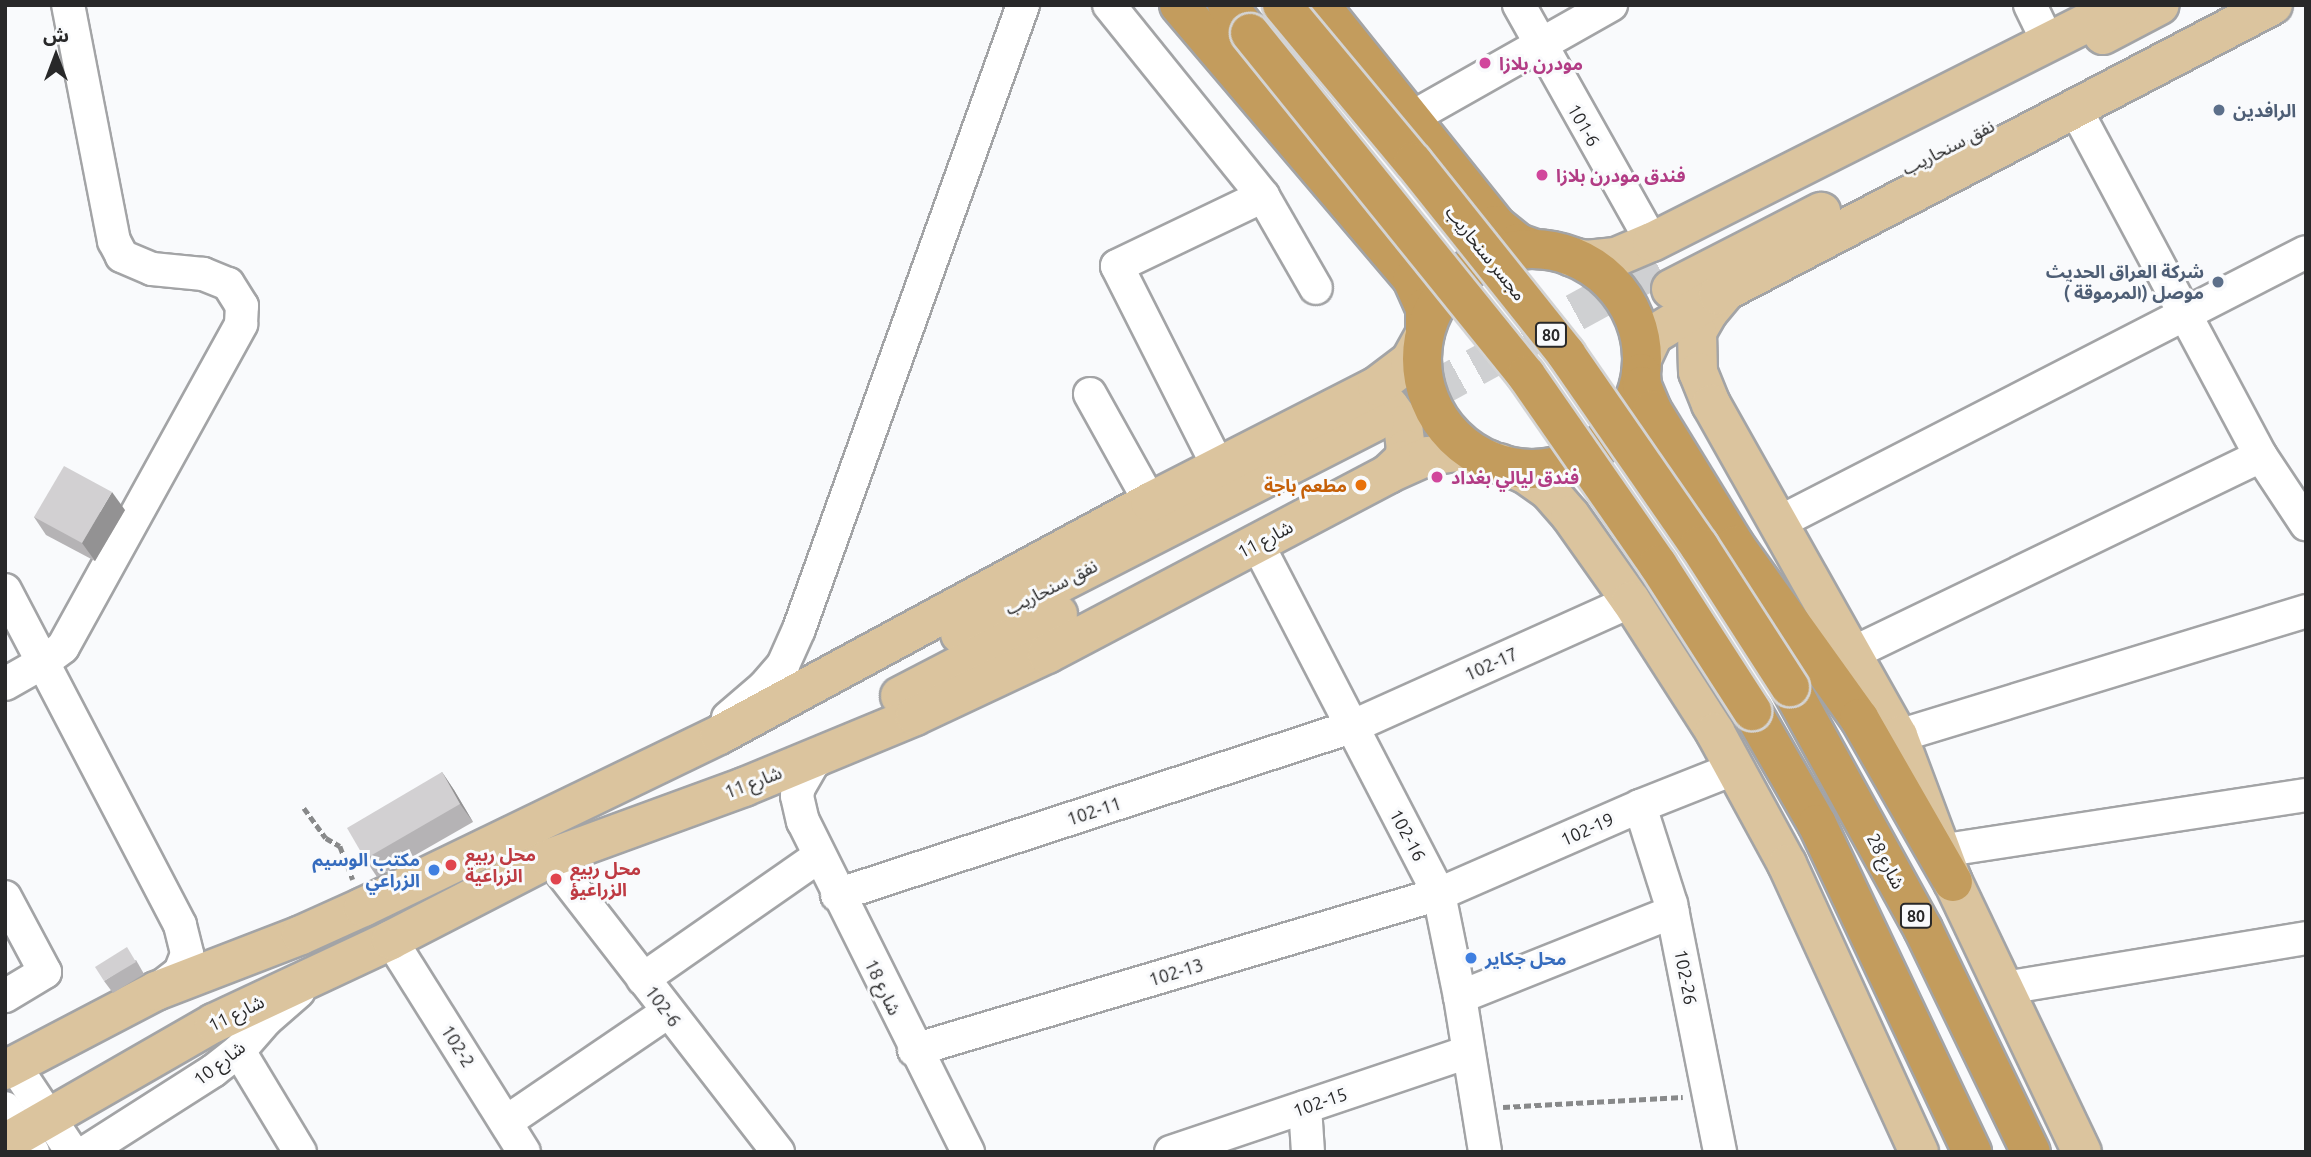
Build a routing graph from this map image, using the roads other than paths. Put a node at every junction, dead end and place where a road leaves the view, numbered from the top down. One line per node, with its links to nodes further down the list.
1 (68, 5): 44 (street)
2 (1023, 5): 51 (street)
3 (1109, 5): 19 (street)
4 (1179, 5): 28 (highway)
5 (1283, 5): 46 (highway, مجسر سنحاريب / 80, bridge)
6 (1320, 5): 18 (highway)
7 (1519, 5): 16 (street, 101-6)
8 (1611, 5): 16 (street)
9 (2030, 5): 15 (street)
10 (2122, 5): 15 (main road)
11 (2160, 5): 24 (main road, نفق سنحاريب)
12 (2226, 5): 24 (main road, نفق سنحاريب)
13 (2273, 5): 17 (main road)
14 (1238, 19): 94 (highway, 80, bridge)
15 (2048, 42): 20 (main road)
16 (1538, 44): 18 (street); 24 (street, 101-6)
17 (2076, 110): 26 (main road); 27 (street)
18 (1411, 118): 21 (highway)
19 (1263, 195): 25 (street); 35 (street)
20 (1688, 225): 24 (main road); 26 (main road)
21 (1535, 250): 23 (highway); 28 (highway)
22 (2306, 252): 27 (street)
23 (1572, 257): 24 (main road); 29 (highway)
24 (1662, 265)
25 (1315, 288)
26 (1722, 293): 29 (main road); 37 (main road)
27 (2186, 316): 33 (street); 37 (street)
28 (1424, 333): 31 (main road); 34 (highway)
29 (1641, 366): 34 (highway); 59 (highway)
30 (1090, 394): 36 (street)
31 (1343, 403): 32 (main road); 35 (main road)
32 (1383, 446): 34 (main road, شارع 11); 39 (main road, شارع 11); 48 (main road, نفق سنحاريب); 53 (main road, نفق سنحاريب)
33 (2261, 456): 38 (street); 43 (street)
34 (1494, 462): 41 (main road, شارع 11)
35 (1218, 466): 36 (main road)
36 (1150, 502): 48 (main road)
37 (1778, 523): 43 (main road)
38 (2306, 523)
39 (1257, 543): 47 (street, 102-16); 50 (main road, شارع 11)
40 (5, 590): 44 (street)
41 (1631, 601): 47 (street, 102-17); 52 (main road, شارع 11)
42 (2306, 611): 49 (street)
43 (1851, 654): 49 (main road)
44 (42, 663): 45 (street); 64 (street)
45 (5, 684)
46 (1790, 687): 95 (highway, شارع 28 / 80)
47 (1351, 727): 60 (street, 102-16); 61 (street, 102-11)
48 (719, 735): 51 (main road)
49 (1898, 736): 59 (main road)
50 (830, 750): 53 (main road, شارع 11); 56 (street)
51 (666, 758): 67 (main road)
52 (1736, 768): 55 (street, 102-19); 93 (main road, شارع 11)
53 (735, 790): 56 (street); 58 (main road, شارع 11)
54 (2306, 795): 59 (street)
55 (1640, 806): 60 (street, 102-19); 63 (street, 102-26)
56 (803, 821): 57 (street, شارع 18)
57 (819, 856): 61 (street, شارع 18); 69 (street)
58 (550, 858): 66 (main road, شارع 11); 69 (street, 102-6)
59 (1946, 867): 70 (main road)
60 (1439, 894): 73 (street, 102-16); 75 (street, 102-13)
61 (837, 895): 75 (street, شارع 18)
62 (5, 897): 72 (street)
63 (1673, 912): 73 (street); 92 (street, 102-26)
64 (180, 925): 67 (street); 71 (street)
65 (2306, 938): 70 (street)
66 (391, 940): 68 (main road, شارع 11); 80 (street, 102-2)
67 (253, 954): 71 (main road)
68 (343, 962): 76 (street, شارع 10); 81 (main road, شارع 11)
69 (643, 979): 74 (street, 102-6)
70 (2005, 988): 96 (main road)
71 (156, 991): 78 (main road)
72 (5, 996)
73 (1460, 997): 77 (street, 102-16)
74 (667, 1012): 80 (street); 83 (street, 102-6)
75 (914, 1050): 88 (street, شارع 18)
76 (239, 1051): 85 (street, شارع 10); 86 (street)
77 (1468, 1052): 79 (street, 102-15); 91 (street, 102-16)
78 (10, 1067): 81 (street)
79 (1305, 1107): 82 (street, 102-15); 90 (street)
80 (506, 1122): 87 (street, 102-2)
81 (23, 1131): 84 (street)
82 (1204, 1146): 89 (street, 102-15)
83 (770, 1149)
84 (72, 1152)
85 (86, 1152)
86 (300, 1152)
87 (524, 1152)
88 (968, 1152)
89 (1171, 1152)
90 (1308, 1152)
91 (1485, 1152)
92 (1720, 1152)
93 (1919, 1152)
94 (1972, 1152)
95 (2031, 1152)
96 (2082, 1152)

